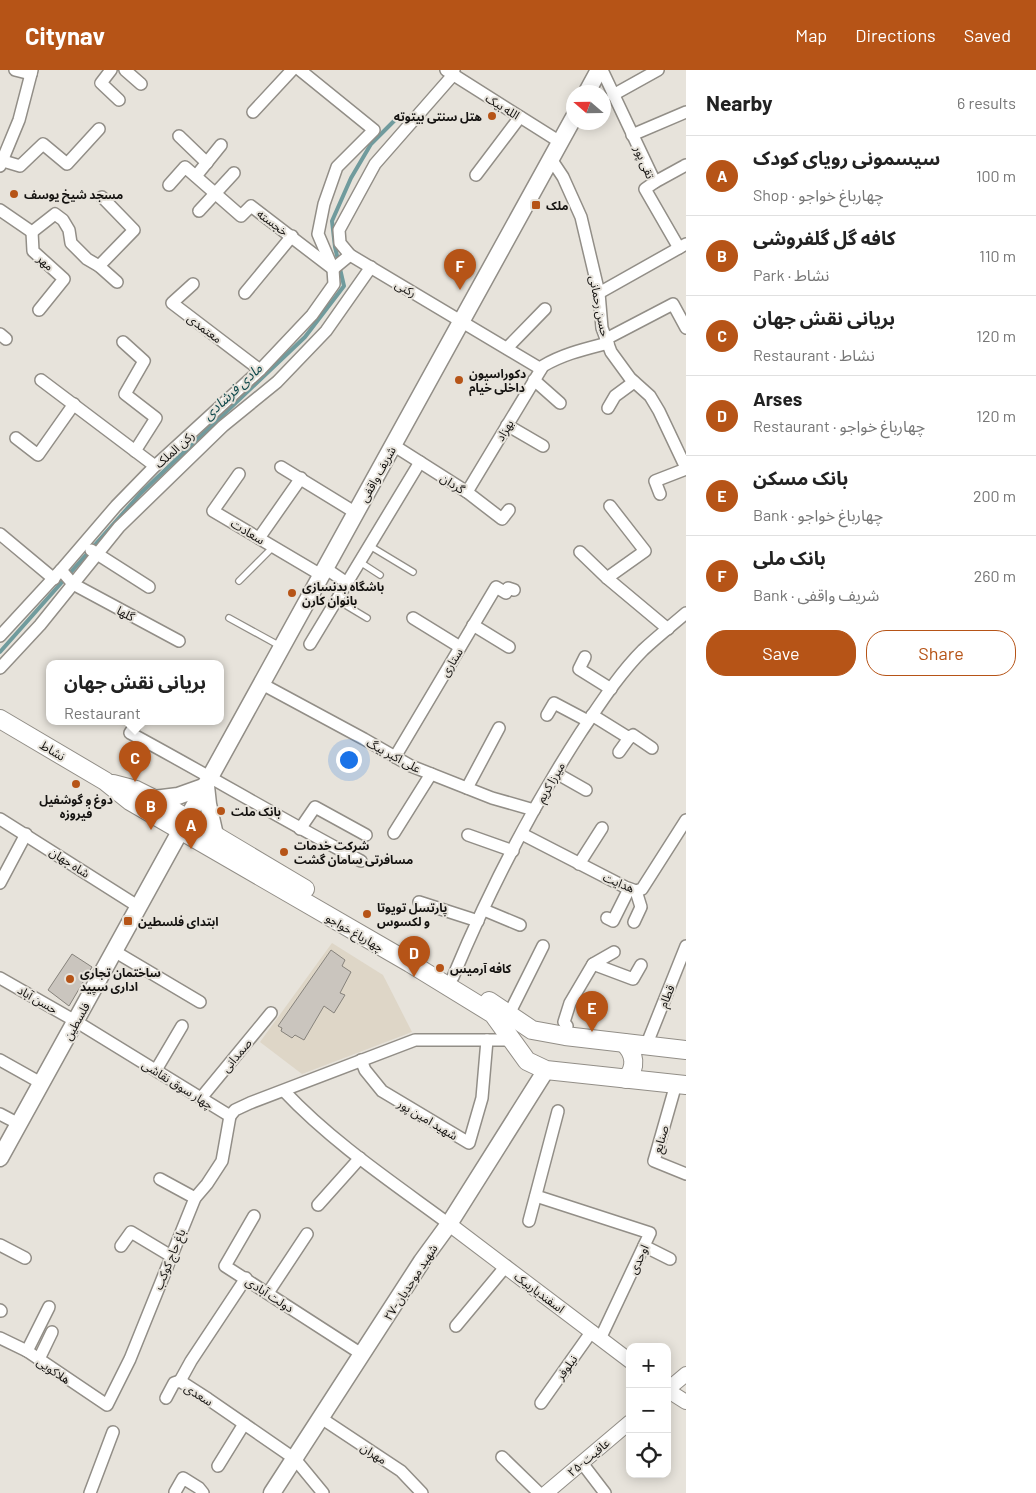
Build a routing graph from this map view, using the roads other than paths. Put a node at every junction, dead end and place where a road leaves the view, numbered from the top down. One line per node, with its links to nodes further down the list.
1 (15, 70): 8 (street)
2 (111, 70): 13 (street)
3 (125, 70): 11 (street)
4 (292, 70): 14 (street)
5 (300, 70): 42 (street)
6 (601, 70): 10 (main road); 12 (street, تقی پور)
7 (658, 70): 12 (street)
8 (31, 72): 24 (street)
9 (451, 72): 16 (street, الله بیک); 39 (street)
10 (589, 82)
11 (141, 84)
12 (613, 95): 19 (street, تقی پور)
13 (119, 100)
14 (253, 112)
15 (686, 112): 19 (street)
16 (520, 117): 21 (street, الله بیک); 28 (street)
17 (99, 129): 24 (street)
18 (567, 130): 21 (main road, شریف واقفی)
19 (632, 135): 30 (street, تقی پور)
20 (179, 136): 25 (street)
21 (560, 142): 23 (main road, شریف واقفی)
22 (221, 145): 25 (street)
23 (551, 159): 46 (street, حسن رحمانی); 50 (main road, شریف واقفی)
24 (1, 162)
25 (207, 163): 29 (street)
26 (686, 165): 30 (street)
27 (234, 173): 32 (street)
28 (476, 175)
29 (196, 176): 31 (street); 32 (street, خجسته)
30 (655, 182): 38 (street, تقی پور)
31 (169, 186)
32 (215, 193): 35 (street); 37 (street, خجسته)
33 (102, 197): 40 (street)
34 (0, 210): 36 (street)
35 (199, 211)
36 (32, 232): 40 (street); 48 (street, مهر)
37 (292, 236): 42 (street, خجسته); 45 (street)
38 (682, 246): 46 (street)
39 (350, 255): 41 (street, رکنی); 42 (street)
40 (99, 266): 43 (street)
41 (371, 268): 50 (street, رکنی); 51 (street, رکن الملک)
42 (333, 269): 49 (street, رکن الملک)
43 (117, 282)
44 (193, 284): 57 (street, معتمدی)
45 (245, 293)
46 (599, 293): 53 (street, حسن رحمانی)
47 (545, 309): 55 (street)
48 (38, 310)
49 (312, 315): 51 (street); 57 (street, رکن الملک)
50 (462, 321): 55 (street); 66 (main road, شریف واقفی)
51 (329, 328): 80 (street, رکن الملک)
52 (686, 328): 53 (street)
53 (607, 341): 56 (street, بهزاد); 60 (street, حسن رحمانی)
54 (123, 342): 68 (street)
55 (507, 348): 56 (street)
56 (541, 369): 59 (street, بهزاد)
57 (260, 370): 70 (street, رکن الملک)
58 (41, 380): 62 (street)
59 (534, 380): 61 (street); 64 (street, بهزاد)
60 (634, 382): 63 (street); 72 (street, حسن رحمانی)
61 (560, 402)
62 (74, 404): 65 (street); 68 (street)
63 (608, 408)
64 (507, 425): 67 (street); 75 (street, بهزاد)
65 (16, 438)
66 (393, 445): 69 (street, گردان); 81 (main road, شریف واقفی)
67 (543, 446)
68 (135, 451): 70 (street)
69 (420, 462): 75 (street, گردان); 86 (street)
70 (155, 466): 77 (street, رکن الملک)
71 (281, 467): 74 (street)
72 (686, 468): 76 (street)
73 (239, 474): 83 (street, سعادت)
74 (301, 478): 81 (street); 83 (street)
75 (467, 492): 79 (street, گردان)
76 (660, 494)
77 (122, 500): 80 (street); 84 (street, رکن الملک)
78 (610, 506): 94 (street)
79 (509, 510)
80 (133, 513): 88 (street, رکن الملک)
81 (356, 513): 90 (main road, شریف واقفی)
82 (0, 534): 92 (street)
83 (259, 538): 85 (street, سعادت)
84 (84, 544): 88 (street); 92 (street, رکن الملک)
85 (273, 546): 90 (street, سعادت); 95 (lane)
86 (370, 546): 89 (street); 91 (lane)
87 (580, 552): 94 (street)
88 (97, 554): 97 (street, رکن الملک); 98 (street)
89 (360, 562): 93 (lane); 96 (street)
90 (323, 572): 96 (street); 111 (main road, شریف واقفی)
91 (413, 572)
92 (58, 574): 97 (street); 107 (street, رکن الملک)
93 (380, 575)
94 (607, 578): 106 (street)
95 (239, 581)
96 (347, 583): 100 (street)
97 (73, 584): 108 (street, گلها); 114 (street, رکن الملک)
98 (149, 587)
99 (514, 590): 105 (street, ستاری)
100 (337, 600): 103 (lane); 109 (street)
101 (686, 613): 106 (street, میرزا کریم)
102 (229, 618): 111 (lane)
103 (367, 618)
104 (413, 618): 112 (street)
105 (473, 626): 110 (street); 112 (street, ستاری)
106 (668, 629): 116 (street, میرزا کریم)
107 (0, 636)
108 (180, 641)
109 (310, 644)
110 (509, 646)
111 (282, 647): 115 (main road, شریف واقفی)
112 (460, 647): 125 (street, ستاری)
113 (585, 657): 116 (street)
114 (0, 668)
115 (262, 684): 125 (street, علی اکبر بیگ); 129 (main road, شریف واقفی)
116 (611, 689): 118 (street, میرزا کریم)
117 (547, 715): 118 (street)
118 (590, 718): 122 (street); 126 (street, میرزا کریم)
119 (0, 719): 128 (main road, نشاط)
120 (135, 725): 129 (street)
121 (499, 728): 130 (street)
122 (629, 738): 123 (street); 124 (street)
123 (652, 748)
124 (620, 752)
125 (395, 757): 127 (street, علی اکبر بیگ)
126 (556, 773): 131 (street); 133 (street, میرزا کریم)
127 (431, 774): 130 (street, علی اکبر بیگ); 139 (street)
128 (105, 781): 132 (main road, نشاط); 136 (main road, نشاط)
129 (208, 781): 132 (main road); 136 (main road, شریف واقفی); 138 (street); 142 (main road)
130 (467, 788): 133 (street, علی اکبر بیگ)
131 (586, 790)
132 (154, 799): 136 (main road, نشاط)
133 (534, 810): 141 (street, میرزا کریم)
134 (0, 819): 140 (street, شاه جهان)
135 (680, 824): 145 (street); 150 (street, هدایت)
136 (184, 825): 142 (main road, چهارباغ خواجو); 152 (main road, فلسطین); 160 (lane); 175 (main road, چهارباغ خواجو)
137 (602, 828): 148 (street)
138 (300, 829): 143 (street); 147 (street)
139 (394, 833)
140 (26, 834): 149 (street); 152 (street, شاه جهان)
141 (522, 834): 146 (street, میرزا کریم); 148 (street, هدایت)
142 (215, 835): 164 (main road, چهارباغ خواجو)
143 (366, 835)
144 (468, 835): 146 (street)
145 (686, 842)
146 (513, 851): 153 (street, میرزا کریم)
147 (361, 861)
148 (579, 864): 150 (street, هدایت)
149 (0, 883)
150 (632, 890): 154 (street); 156 (street)
151 (419, 902): 155 (street)
152 (139, 907): 160 (main road, فلسطین)
153 (484, 910): 155 (street, میرزا کریم); 157 (street)
154 (607, 918)
155 (478, 921): 164 (street, میرزا کریم)
156 (634, 922)
157 (520, 926)
158 (543, 946): 168 (street)
159 (686, 946): 176 (street, قطام)
160 (116, 951): 166 (street); 169 (main road, فلسطین)
161 (614, 952): 162 (street)
162 (593, 964): 163 (street); 172 (street)
163 (641, 965)
164 (453, 977): 168 (main road, چهارباغ خواجو)
165 (0, 978): 169 (street, حسن آباد)
166 (200, 1002)
167 (271, 1012): 186 (street, صمدانی)
168 (509, 1014): 171 (main road, چهارباغ خواجو)
169 (76, 1022): 180 (street, چهار سوق نقاشی); 183 (main road, فلسطین); 193 (lane)
170 (182, 1026): 180 (street)
171 (532, 1030): 172 (main road, چهارباغ خواجو); 175 (main road)
172 (565, 1036): 174 (main road, چهارباغ خواجو)
173 (487, 1040): 175 (street); 179 (street); 179 (street, شهید امین پور)
174 (624, 1043): 176 (main road, چهارباغ خواجو); 182 (main road)
175 (515, 1044): 181 (main road, چهارباغ خواجو)
176 (646, 1046): 177 (main road, چهارباغ خواجو)
177 (686, 1050)
178 (0, 1060): 183 (street)
179 (361, 1060): 185 (street)
180 (156, 1070): 186 (street, چهار سوق نقاشی)
181 (546, 1070): 182 (main road, چهارباغ خواجو); 201 (main road, ۲۷-شهید موحدیان)
182 (626, 1079): 184 (main road, چهارباغ خواجو)
183 (41, 1083): 190 (main road, فلسطین)
184 (681, 1085): 194 (street, صنایع)
185 (284, 1091): 189 (street); 192 (street)
186 (201, 1098): 189 (street, چهار سوق نقاشی)
187 (558, 1111): 196 (street)
188 (0, 1114): 190 (street)
189 (230, 1116): 197 (street, باغ حاج کوکب)
190 (19, 1124): 191 (main road, فلسطین)
191 (0, 1158)
192 (360, 1158): 198 (street); 201 (street)
193 (0, 1162)
194 (686, 1174)
195 (160, 1179): 197 (street)
196 (536, 1196): 200 (street); 205 (street, اوحدی)
197 (194, 1198): 206 (street, باغ حاج کوکب)
198 (318, 1204)
199 (254, 1216): 210 (street, دولت آبادی)
200 (529, 1221)
201 (448, 1224): 209 (street, اسفندیاربیک); 218 (main road, ۲۷-شهید موحدیان)
202 (307, 1234): 211 (street)
203 (0, 1244): 207 (street)
204 (121, 1246): 206 (street)
205 (644, 1246): 208 (street); 215 (street, اوحدی)
206 (170, 1256): 228 (street, باغ حاج کوکب)
207 (25, 1258)
208 (670, 1259)
209 (506, 1266): 213 (street); 215 (street, اسفندیاربیک)
210 (246, 1278): 211 (street, دولت آبادی); 222 (street, سعدی)
211 (268, 1293): 218 (street, دولت آبادی)
212 (49, 1307): 217 (street)
213 (456, 1326)
214 (52, 1332): 220 (street)
215 (596, 1335): 219 (street, اسفندیاربیک); 227 (street, نیلوفر)
216 (0, 1338): 217 (street, هلاکویی)
217 (27, 1351): 220 (street, هلاکویی)
218 (363, 1355): 229 (main road, ۲۷-شهید موحدیان)
219 (626, 1358)
220 (39, 1359): 228 (street, هلاکویی)
221 (686, 1374): 223 (street)
222 (180, 1381): 225 (street); 230 (street, سعدی)
223 (669, 1388)
224 (671, 1393): 226 (street)
225 (166, 1398)
226 (686, 1402)
227 (541, 1403)
228 (107, 1405)
229 (321, 1418): 234 (main road, ۲۷-شهید موحدیان); 242 (street, مهران)
230 (244, 1424): 234 (street, سعدی); 236 (street)
231 (626, 1425): 235 (street, ۲۵-عافیت)
232 (113, 1432): 238 (street)
233 (502, 1457): 243 (street)
234 (295, 1459): 240 (main road, ۲۷-شهید موحدیان); 241 (street, سعدی)
235 (582, 1462): 244 (street, ۲۵-عافیت); 245 (street)
236 (218, 1466)
237 (175, 1492): 239 (street)
238 (90, 1493)
239 (203, 1493)
240 (272, 1493)
241 (323, 1493)
242 (422, 1493)
243 (539, 1493)
244 (546, 1493)
245 (605, 1493)

